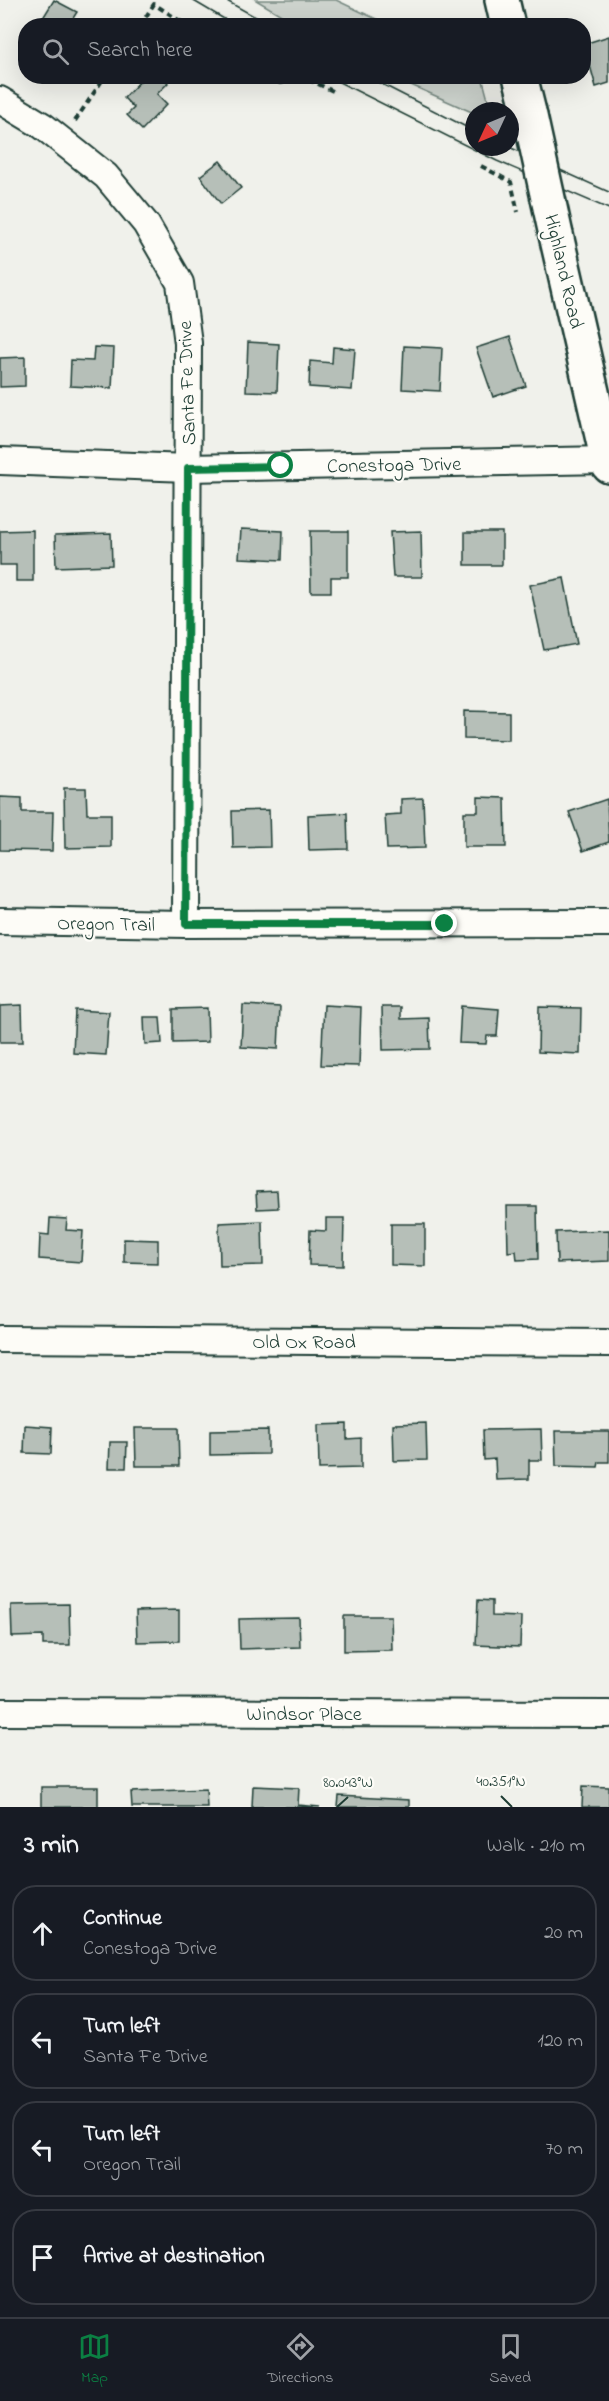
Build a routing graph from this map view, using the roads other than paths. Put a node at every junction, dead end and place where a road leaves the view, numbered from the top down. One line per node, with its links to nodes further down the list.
1 (502, 0): 2 (street)
2 (506, 18)
3 (522, 84): 6 (street, Highland Road, bridge)
4 (0, 100): 7 (street, Santa Fe Drive)
5 (0, 461): 7 (street, Conestoga Drive)
6 (609, 462): 7 (street, Conestoga Drive)
7 (188, 468): 10 (street, Santa Fe Drive)
8 (0, 921): 10 (street, Oregon Trail)
9 (609, 923): 10 (street, Oregon Trail)
10 (186, 924)
11 (0, 1339): 12 (street, Old Ox Road)
12 (609, 1343)
13 (0, 1712): 14 (street, Windsor Place)
14 (609, 1714)

